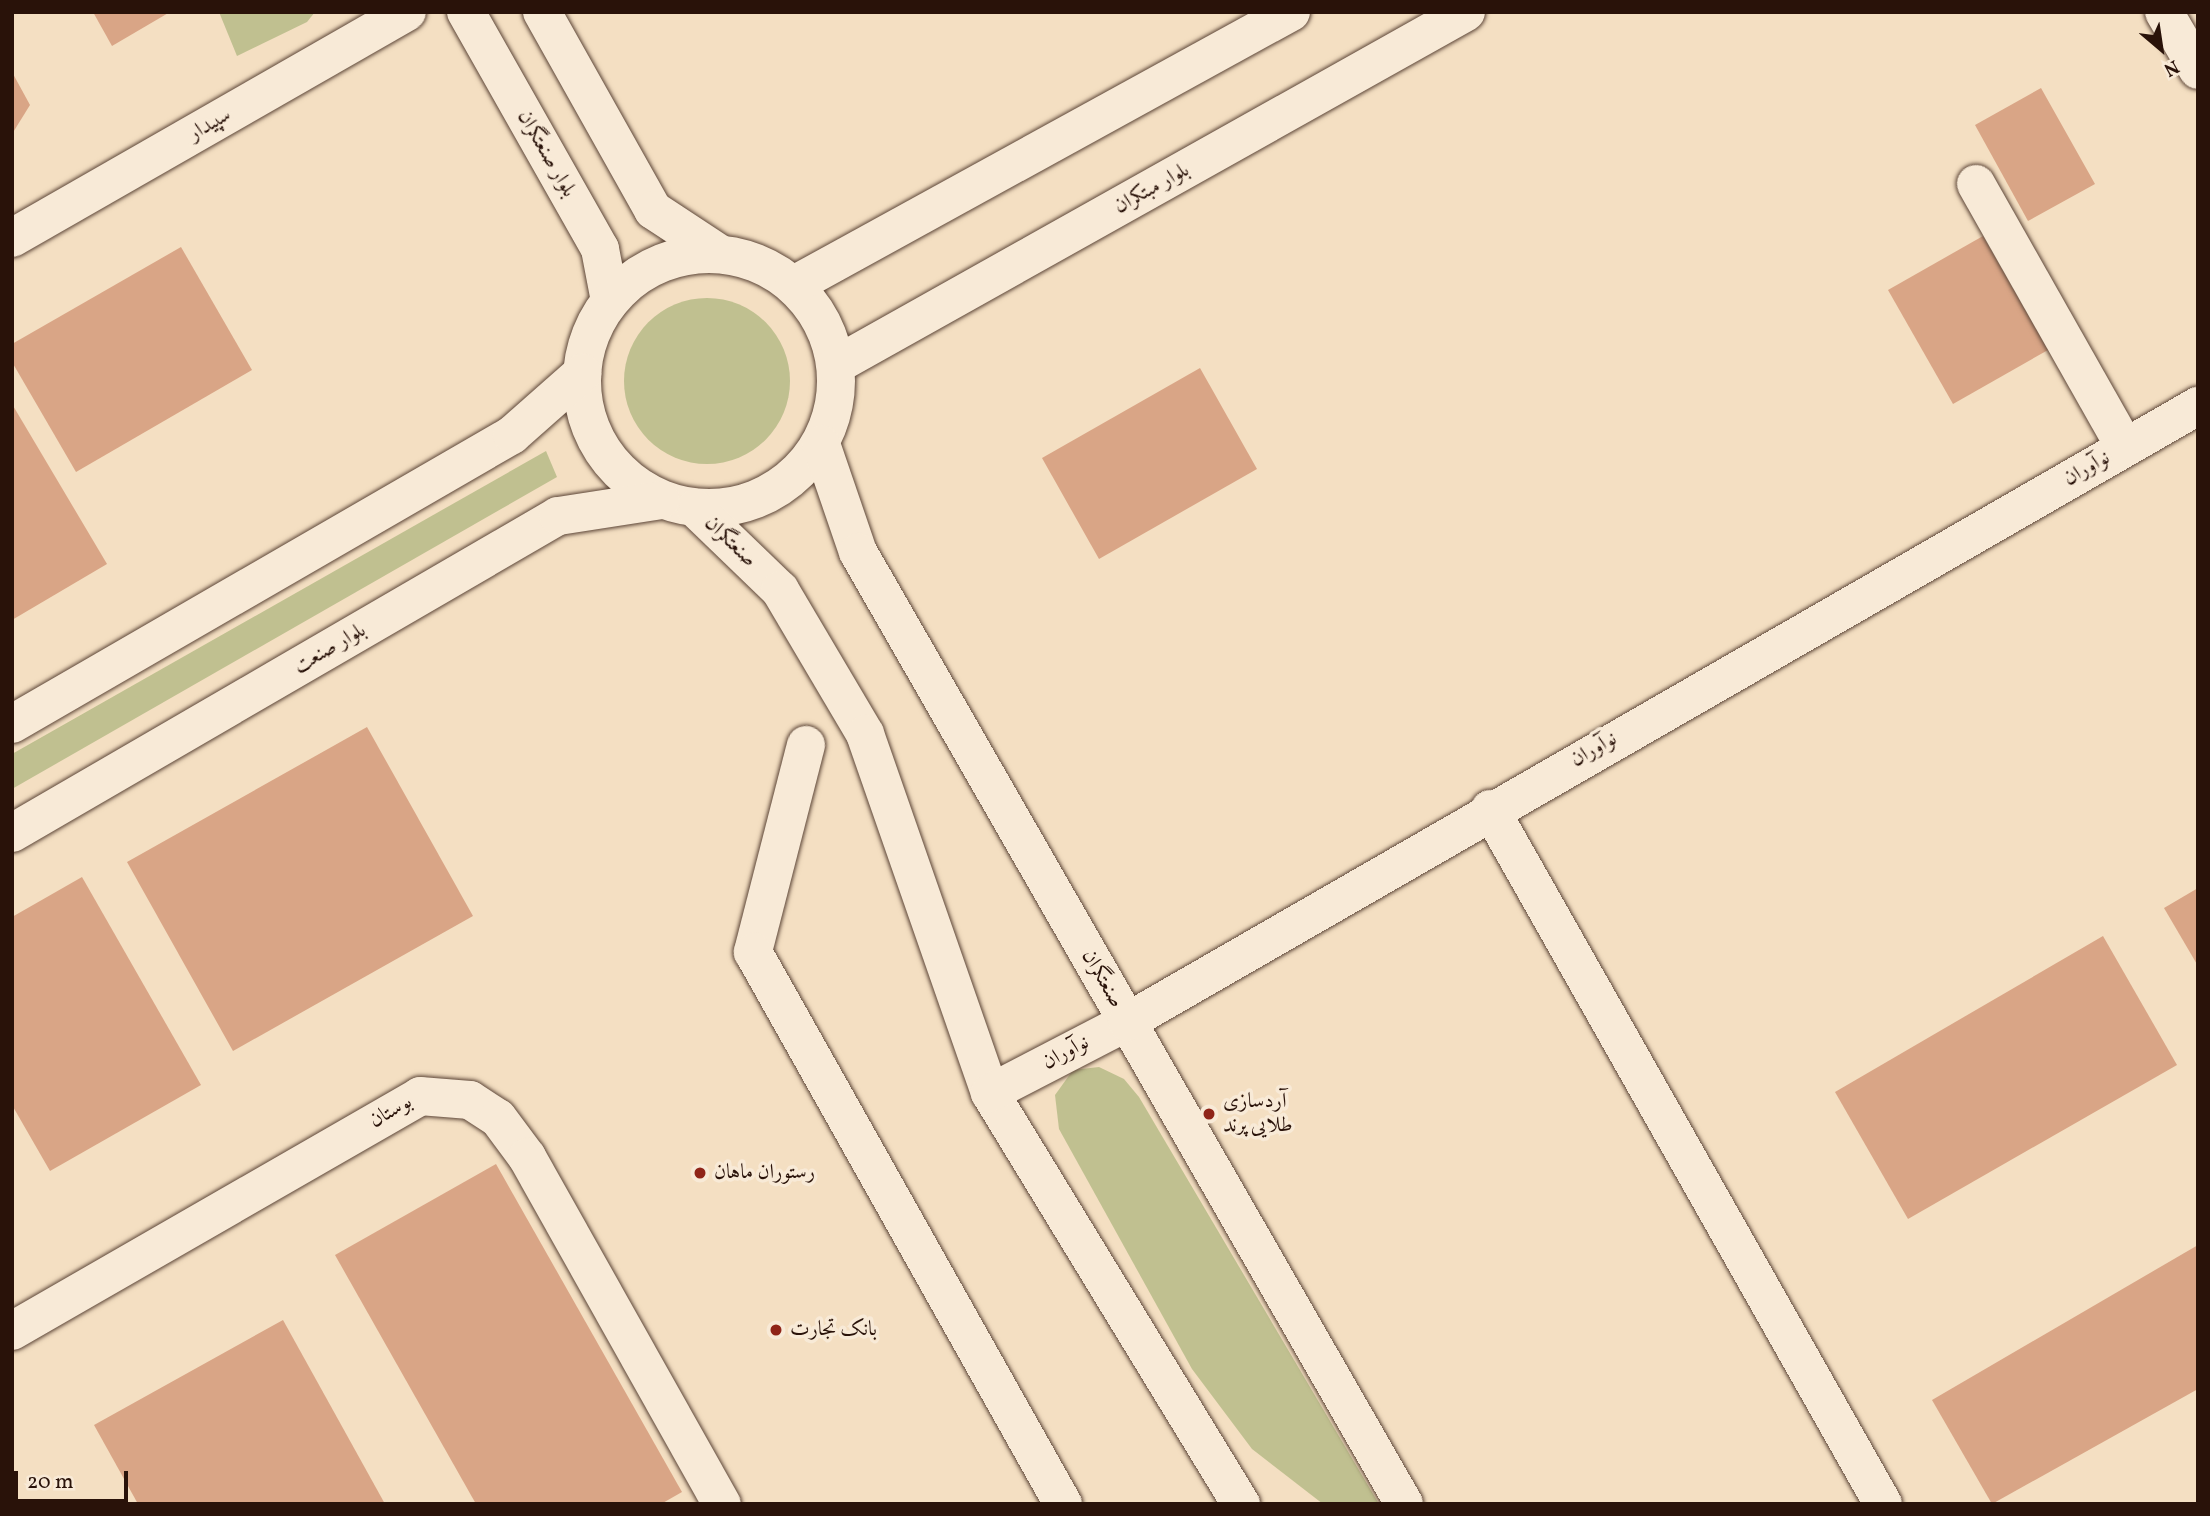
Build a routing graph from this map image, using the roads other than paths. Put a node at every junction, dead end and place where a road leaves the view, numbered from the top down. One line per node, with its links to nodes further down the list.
1 (407, 12): 9 (street, سپیدار)
2 (466, 12): 12 (street, بلوار صنعتگران)
3 (541, 12): 10 (street)
4 (1291, 12): 11 (street)
5 (1466, 12): 13 (street, بلوار مبتکران)
6 (2164, 12): 7 (street)
7 (2198, 70)
8 (1976, 184): 17 (street)
9 (12, 238)
10 (720, 254): 11 (street); 12 (street, صنعتگران)
11 (794, 285): 13 (street)
12 (610, 301): 14 (street, صنعتگران)
13 (836, 365): 16 (street)
14 (582, 373): 18 (street, صنعتگران); 19 (street)
15 (2198, 406): 17 (street, نوآوران)
16 (821, 444): 18 (street, بلوار صنعت); 23 (street, صنعتگران)
17 (2125, 447): 21 (street, نوآوران)
18 (678, 504): 22 (street, بلوار صنعت); 24 (street, صنعتگران)
19 (12, 724)
20 (806, 746): 27 (street)
21 (1490, 809): 23 (street, نوآوران); 30 (street)
22 (12, 834)
23 (1127, 1022): 24 (street, نوآوران); 29 (street, صنعتگران)
24 (990, 1093): 28 (street, صنعتگران)
25 (12, 1331): 26 (street, بوستان)
26 (722, 1504)
27 (1063, 1504)
28 (1241, 1504)
29 (1404, 1504)
30 (1883, 1504)

